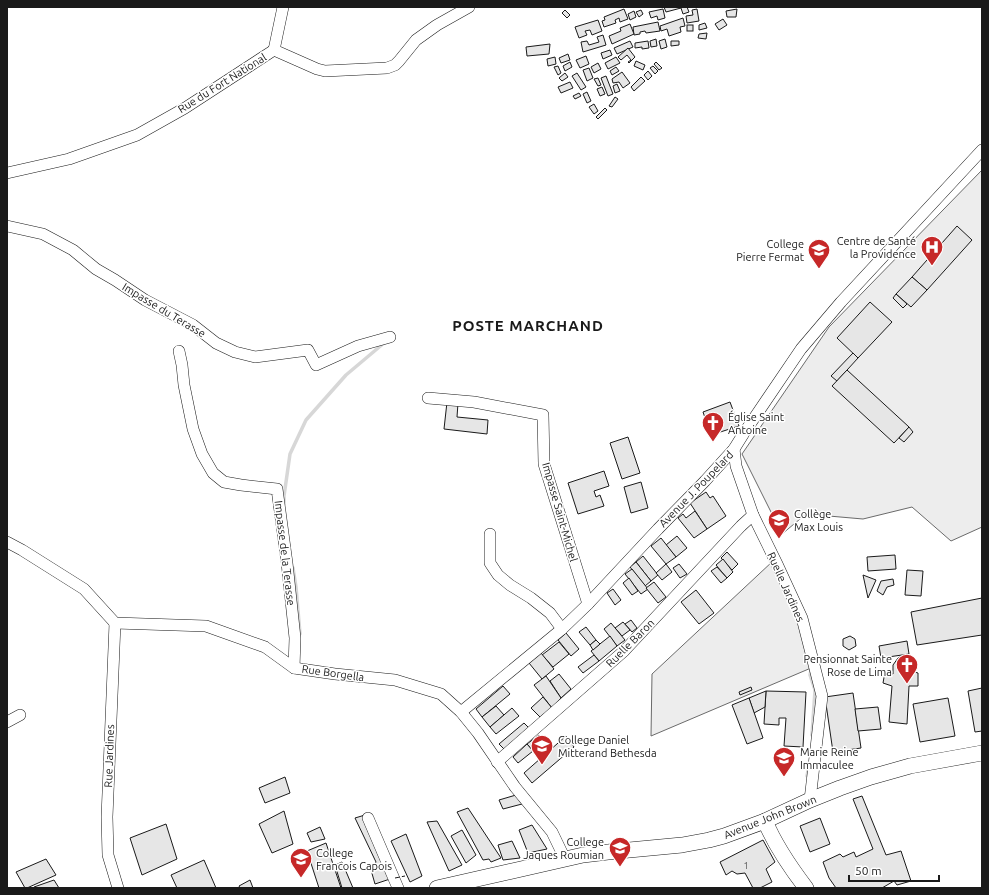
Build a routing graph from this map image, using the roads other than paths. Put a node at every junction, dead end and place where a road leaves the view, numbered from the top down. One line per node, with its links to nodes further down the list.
1 (283, 7): 3 (street)
2 (469, 7): 3 (street, Rue du Fort National)
3 (274, 50): 5 (street, Rue du Fort National)
4 (982, 150): 10 (street, Avenue J. Poupelard)
5 (7, 173)
6 (7, 226): 7 (street, Impasse du Terasse)
7 (390, 337)
8 (179, 351): 17 (street, Impasse de la Terasse)
9 (428, 398): 14 (street, Impasse Saint-Michel)
10 (734, 449): 11 (street, Ruelle Jardines); 14 (street, Avenue J. Poupelard)
11 (752, 515): 22 (street, Ruelle Baron); 23 (street, Ruelle Jardines)
12 (490, 534): 16 (street)
13 (7, 542): 15 (street)
14 (588, 604): 16 (street, Avenue J. Poupelard)
15 (115, 622): 17 (street, Rue Borgella); 27 (street, Rue Jardines)
16 (562, 628): 18 (street, Avenue J. Poupelard)
17 (294, 668): 18 (street, Rue Borgella)
18 (461, 712): 22 (street, Rue Borgella)
19 (20, 715): 20 (street)
20 (7, 722)
21 (982, 753): 23 (main road, Avenue John Brown)
22 (497, 762): 26 (street, Rue Borgella)
23 (810, 800): 25 (main road, Avenue John Brown)
24 (368, 818): 28 (street)
25 (765, 821): 26 (main road, Avenue John Brown); 30 (main road)
26 (565, 859): 29 (main road, Avenue John Brown)
27 (118, 888)
28 (398, 888)
29 (437, 888)
30 (806, 888)

